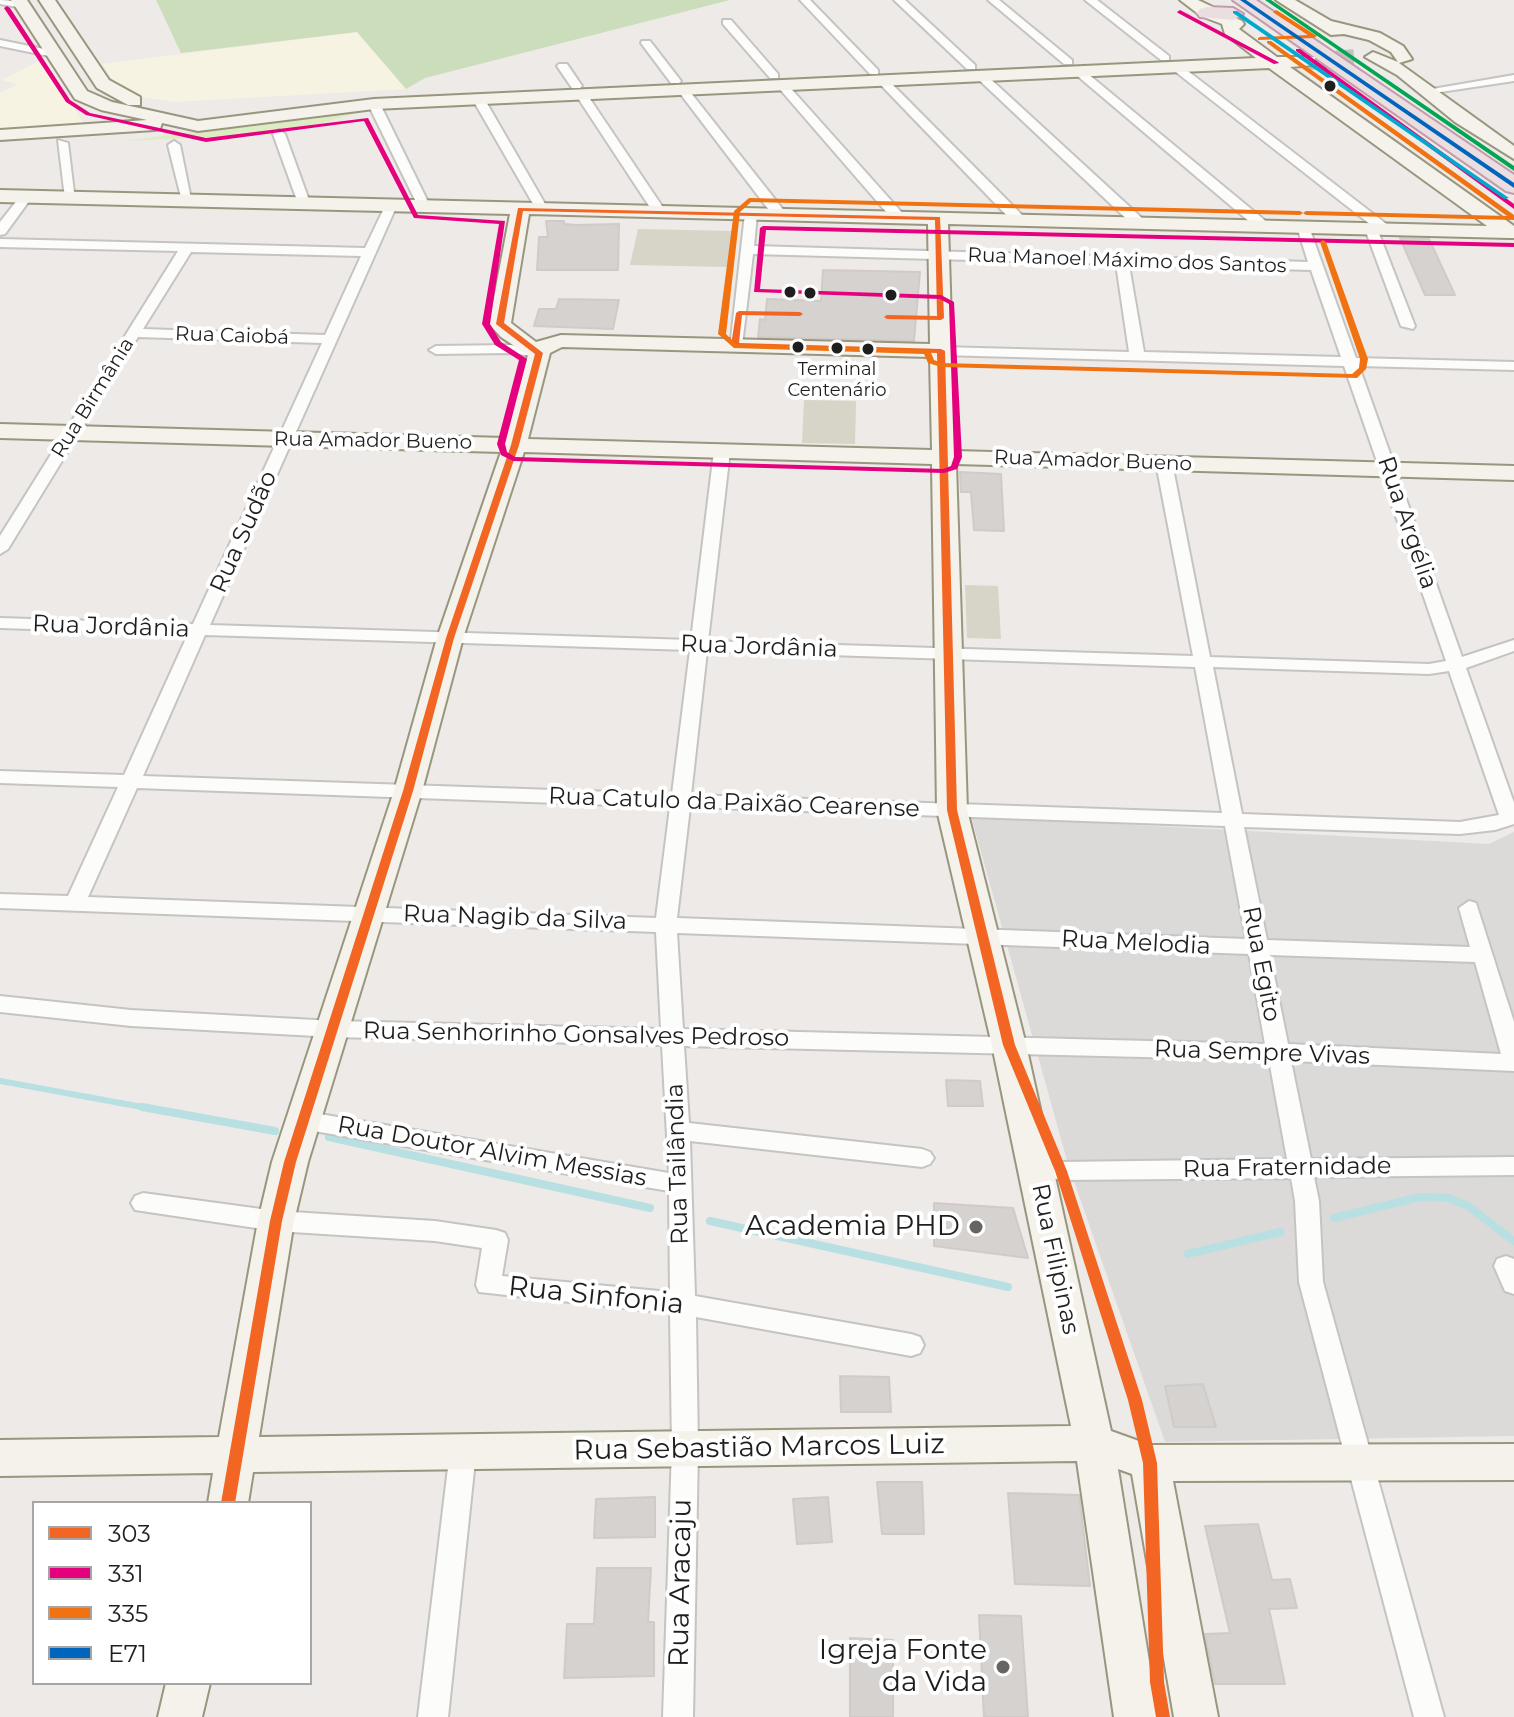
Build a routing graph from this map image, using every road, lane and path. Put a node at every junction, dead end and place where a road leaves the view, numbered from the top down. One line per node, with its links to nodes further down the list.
1 (47, 0): 15 (street)
2 (899, 0): 24 (street)
3 (993, 0): 22 (street)
4 (1090, 0): 20 (street)
5 (1188, 0): 12 (street)
6 (1258, 0): 47 (highway)
7 (1284, 0): 14 (street)
8 (0, 1): 10 (street)
9 (805, 1): 25 (street)
10 (21, 3): 18 (street)
11 (1236, 9): 12 (highway); 19 (street); 19 (street); 48 (highway)
12 (1207, 13)
13 (727, 22): 27 (street)
14 (1321, 24): 23 (street); 23 (street)
15 (74, 40): 18 (street); 37 (street)
16 (646, 43): 29 (street)
17 (6, 44): 18 (street); 18 (street)
18 (49, 46): 36 (street)
19 (1286, 57): 20 (street); 69 (street)
20 (1158, 63): 22 (street); 67 (street)
21 (563, 66): 30 (street)
22 (1073, 67): 24 (street); 65 (street)
23 (1403, 71): 31 (street)
24 (976, 72): 25 (street); 64 (street)
25 (878, 76): 27 (street); 63 (street)
26 (1514, 78): 28 (street)
27 (788, 80): 29 (street); 61 (street)
28 (1495, 81): 31 (street); 33 (street)
29 (679, 86): 30 (street); 60 (street)
30 (579, 90): 32 (street); 58 (street)
31 (1427, 91): 46 (street)
32 (513, 93): 34 (street); 37 (street)
33 (1514, 93)
34 (479, 100): 35 (street); 57 (street)
35 (374, 104): 39 (street); 55 (street)
36 (107, 106): 38 (street); 40 (street)
37 (255, 110): 38 (street)
38 (174, 122): 39 (street); 40 (street)
39 (225, 125): 43 (street)
40 (95, 130): 42 (street)
41 (279, 134): 53 (street)
42 (0, 135)
43 (62, 143): 45 (street); 51 (street)
44 (174, 145): 52 (street)
45 (0, 146)
46 (1514, 154)
47 (1514, 174)
48 (1514, 186)
49 (0, 196): 50 (street)
50 (26, 197): 51 (street); 68 (street)
51 (71, 198): 52 (street)
52 (188, 201): 53 (street)
53 (304, 203): 54 (street)
54 (391, 205): 55 (street); 73 (street, Rua Sudão)
55 (424, 206): 56 (street)
56 (520, 209): 57 (street); 77 (street)
57 (542, 209): 58 (street)
58 (660, 212): 59 (street)
59 (751, 214): 60 (street); 72 (street)
60 (780, 215): 61 (street)
61 (899, 218): 62 (street)
62 (938, 218): 63 (street); 74 (street, Rua Filipinas)
63 (1019, 220): 64 (street)
64 (1139, 223): 65 (street)
65 (1263, 226): 66 (street)
66 (1303, 227): 67 (street); 76 (street, Rua Argélia)
67 (1378, 229): 69 (street); 78 (street)
68 (0, 231)
69 (1511, 232)
70 (0, 243): 71 (street)
71 (187, 247): 73 (street); 79 (street, Rua Birmânia)
72 (746, 250): 74 (street, Rua Manoel Máximo dos Santos); 81 (street)
73 (370, 252): 80 (street, Rua Sudão)
74 (939, 256): 75 (street, Rua Manoel Máximo dos Santos); 84 (street, Rua Filipinas)
75 (1122, 260): 76 (street, Rua Manoel Máximo dos Santos); 86 (street)
76 (1317, 266): 87 (street, Rua Argélia)
77 (500, 318): 82 (street); 85 (street)
78 (1408, 326)
79 (133, 333): 80 (street, Rua Caiobá); 90 (street, Rua Birmânia)
80 (331, 339): 91 (street, Rua Sudão)
81 (735, 345): 84 (street); 85 (street)
82 (491, 349): 83 (street); 85 (street)
83 (436, 350)
84 (941, 351): 86 (street); 94 (street, Rua Filipinas)
85 (539, 353): 92 (street)
86 (1137, 356): 87 (street)
87 (1350, 362): 88 (street); 96 (street, Rua Argélia)
88 (1514, 366)
89 (0, 431): 90 (street, Rua Amador Bueno)
90 (72, 433): 91 (street, Rua Amador Bueno); 98 (street, Rua Birmânia)
91 (286, 439): 92 (street, Rua Amador Bueno); 100 (street, Rua Sudão)
92 (515, 445): 93 (street, Rua Amador Bueno); 101 (street)
93 (722, 451): 94 (street, Rua Amador Bueno); 103 (street, Rua Tailândia)
94 (944, 457): 95 (street, Rua Amador Bueno); 104 (street, Rua Filipinas)
95 (1164, 463): 96 (street, Rua Amador Bueno); 105 (street, Rua Egito)
96 (1388, 469): 97 (street, Rua Amador Bueno); 106 (street, Rua Argélia)
97 (1514, 473)
98 (0, 549)
99 (0, 623): 100 (street, Rua Jordânia)
100 (200, 630): 101 (street, Rua Jordânia); 108 (street, Rua Sudão)
101 (450, 638): 103 (street, Rua Jordânia); 109 (street)
102 (1514, 645): 106 (street, Rua Jordânia)
103 (699, 646): 104 (street, Rua Jordânia); 110 (street, Rua Tailândia)
104 (948, 653): 105 (street, Rua Jordânia); 111 (street, Rua Filipinas)
105 (1202, 661): 106 (street, Rua Jordânia); 113 (street, Rua Egito)
106 (1456, 665): 112 (street, Rua Argélia)
107 (0, 777): 108 (street, Rua Catulo da Paixão Cearense)
108 (131, 782): 109 (street, Rua Catulo da Paixão Cearense); 114 (street, Rua Sudão)
109 (408, 791): 110 (street, Rua Catulo da Paixão Cearense); 117 (street)
110 (681, 801): 111 (street, Rua Catulo da Paixão Cearense); 118 (street, Rua Tailândia)
111 (952, 810): 113 (street, Rua Catulo da Paixão Cearense); 119 (street, Rua Filipinas)
112 (1512, 818): 113 (street, Rua Catulo da Paixão Cearense)
113 (1233, 820): 120 (street, Rua Egito)
114 (76, 902): 115 (street, Rua Nagib da Silva); 117 (street, Rua Nagib da Silva)
115 (2, 905)
116 (1469, 908): 121 (street)
117 (370, 913): 118 (street, Rua Nagib da Silva); 123 (street)
118 (666, 924): 119 (street, Rua Nagib da Silva); 124 (street, Rua Tailândia)
119 (982, 935): 120 (street, Rua Melodia); 125 (street, Rua Filipinas)
120 (1258, 949): 121 (street, Rua Melodia); 126 (street, Rua Egito)
121 (1483, 955): 127 (street)
122 (0, 1004): 123 (street, Rua Senhorinho Gonsalves Pedroso)
123 (334, 1029): 124 (street, Rua Senhorinho Gonsalves Pedroso); 128 (street)
124 (673, 1037): 125 (street, Rua Senhorinho Gonsalves Pedroso); 129 (street, Rua Tailândia)
125 (1009, 1045): 126 (street, Rua Sempre Vivas); 139 (street, Rua Filipinas)
126 (1277, 1052): 127 (street, Rua Sempre Vivas); 131 (street, Rua Egito)
127 (1514, 1061)
128 (302, 1120): 134 (street, Rua Doutor Alvim Messias); 136 (street)
129 (678, 1131): 130 (street); 134 (street, Rua Tailândia)
130 (922, 1158)
131 (1301, 1166): 132 (street, Rua Fraternidade); 133 (street, Rua Fraternidade); 144 (street, Rua Egito)
132 (1514, 1166)
133 (1061, 1171)
134 (681, 1184): 137 (street, Rua Tailândia)
135 (143, 1203): 136 (street, Rua Sinfonia)
136 (276, 1221): 137 (street, Rua Sinfonia); 142 (street)
137 (682, 1304): 138 (street, Rua Sinfonia); 140 (street, Rua Tailândia)
138 (911, 1345)
139 (1094, 1443): 140 (street, Rua Sebastião Marcos Luiz); 146 (street, Rua Sebastião Marcos Luiz); 152 (street, Rua Filipinas)
140 (685, 1449): 141 (street, Rua Sebastião Marcos Luiz); 151 (street, Rua Aracaju)
141 (463, 1451): 142 (street, Rua Sebastião Marcos Luiz); 150 (street)
142 (238, 1455): 143 (street, Rua Sebastião Marcos Luiz); 147 (street)
143 (0, 1458)
144 (1360, 1462): 145 (street, Rua Sebastião Marcos Luiz); 146 (street, Rua Sebastião Marcos Luiz); 154 (street, Rua Egito)
145 (1514, 1462)
146 (1150, 1463): 153 (street)
147 (228, 1501)
148 (188, 1685): 149 (street)
149 (180, 1717)
150 (433, 1717)
151 (678, 1717)
152 (1136, 1717)
153 (1196, 1717)
154 (1429, 1717)

